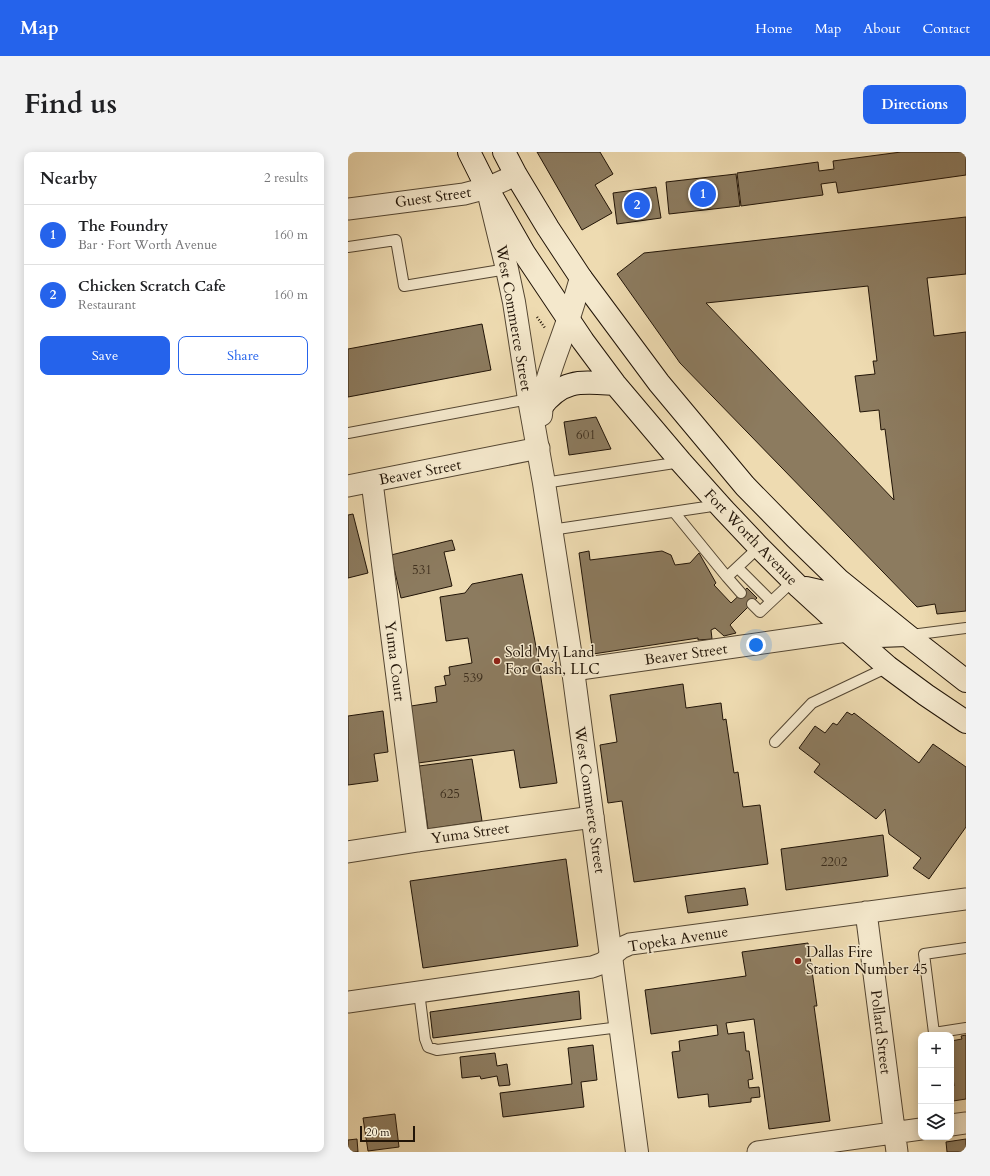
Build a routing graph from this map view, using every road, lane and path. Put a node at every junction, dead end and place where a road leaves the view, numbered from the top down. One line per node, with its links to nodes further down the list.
1 (469, 152): 4 (main road, West Commerce Street)
2 (504, 152): 3 (main road)
3 (516, 175): 4 (street, Guest Street); 8 (main road)
4 (487, 188): 5 (street, Guest Street); 7 (main road, West Commerce Street); 9 (main road, West Commerce Street)
5 (348, 209)
6 (348, 247): 7 (lane)
7 (507, 269): 12 (main road, West Commerce Street)
8 (581, 278): 9 (main road, West Commerce Street); 10 (main road, Fort Worth Avenue)
9 (569, 319): 11 (main road, Fort Worth Avenue); 12 (main road, West Commerce Street)
10 (659, 383): 13 (main road); 20 (main road, Fort Worth Avenue)
11 (615, 384): 12 (main road); 13 (main road, Fort Worth Avenue)
12 (535, 403): 14 (lane); 15 (main road, West Commerce Street)
13 (634, 406): 16 (main road, Fort Worth Avenue)
14 (348, 433)
15 (539, 448): 17 (street, Beaver Street); 18 (main road, West Commerce Street)
16 (681, 462): 18 (lane); 21 (main road, Fort Worth Avenue)
17 (372, 482): 19 (street, Beaver Street); 40 (street, Yuma Court)
18 (544, 483): 23 (main road, West Commerce Street)
19 (348, 486)
20 (745, 486): 21 (main road); 33 (main road, Fort Worth Avenue)
21 (721, 508): 22 (lane); 24 (main road, Fort Worth Avenue)
22 (674, 512): 23 (lane); 26 (lane)
23 (551, 530): 35 (main road, West Commerce Street)
24 (759, 547): 25 (lane); 27 (main road, Fort Worth Avenue)
25 (738, 568): 26 (lane); 29 (lane)
26 (727, 577): 28 (lane)
27 (796, 584): 29 (lane); 32 (main road, Fort Worth Avenue); 33 (main road)
28 (741, 593)
29 (771, 601): 30 (lane)
30 (752, 604)
31 (966, 628): 33 (lane)
32 (847, 631): 34 (main road, Fort Worth Avenue); 35 (street, Beaver Street)
33 (907, 635): 36 (main road, Fort Worth Avenue)
34 (888, 666): 37 (main road, Fort Worth Avenue); 38 (lane)
35 (573, 670): 39 (main road, West Commerce Street)
36 (966, 681)
37 (966, 722)
38 (775, 742)
39 (593, 817): 40 (street, Yuma Street); 45 (main road, West Commerce Street)
40 (418, 841): 41 (street, Yuma Street)
41 (348, 852)
42 (966, 899): 43 (street, Topeka Avenue)
43 (866, 912): 45 (street, Topeka Avenue); 53 (street, Pollard Street)
44 (966, 948): 49 (lane)
45 (612, 957): 46 (street, Topeka Avenue); 48 (main road, West Commerce Street)
46 (418, 992): 47 (street, Topeka Avenue); 48 (lane)
47 (348, 1002)
48 (620, 1027): 54 (main road, West Commerce Street)
49 (966, 1028)
50 (966, 1123): 51 (street)
51 (954, 1125)
52 (918, 1130): 53 (street)
53 (895, 1142): 55 (street)
54 (637, 1152)
55 (758, 1152)

